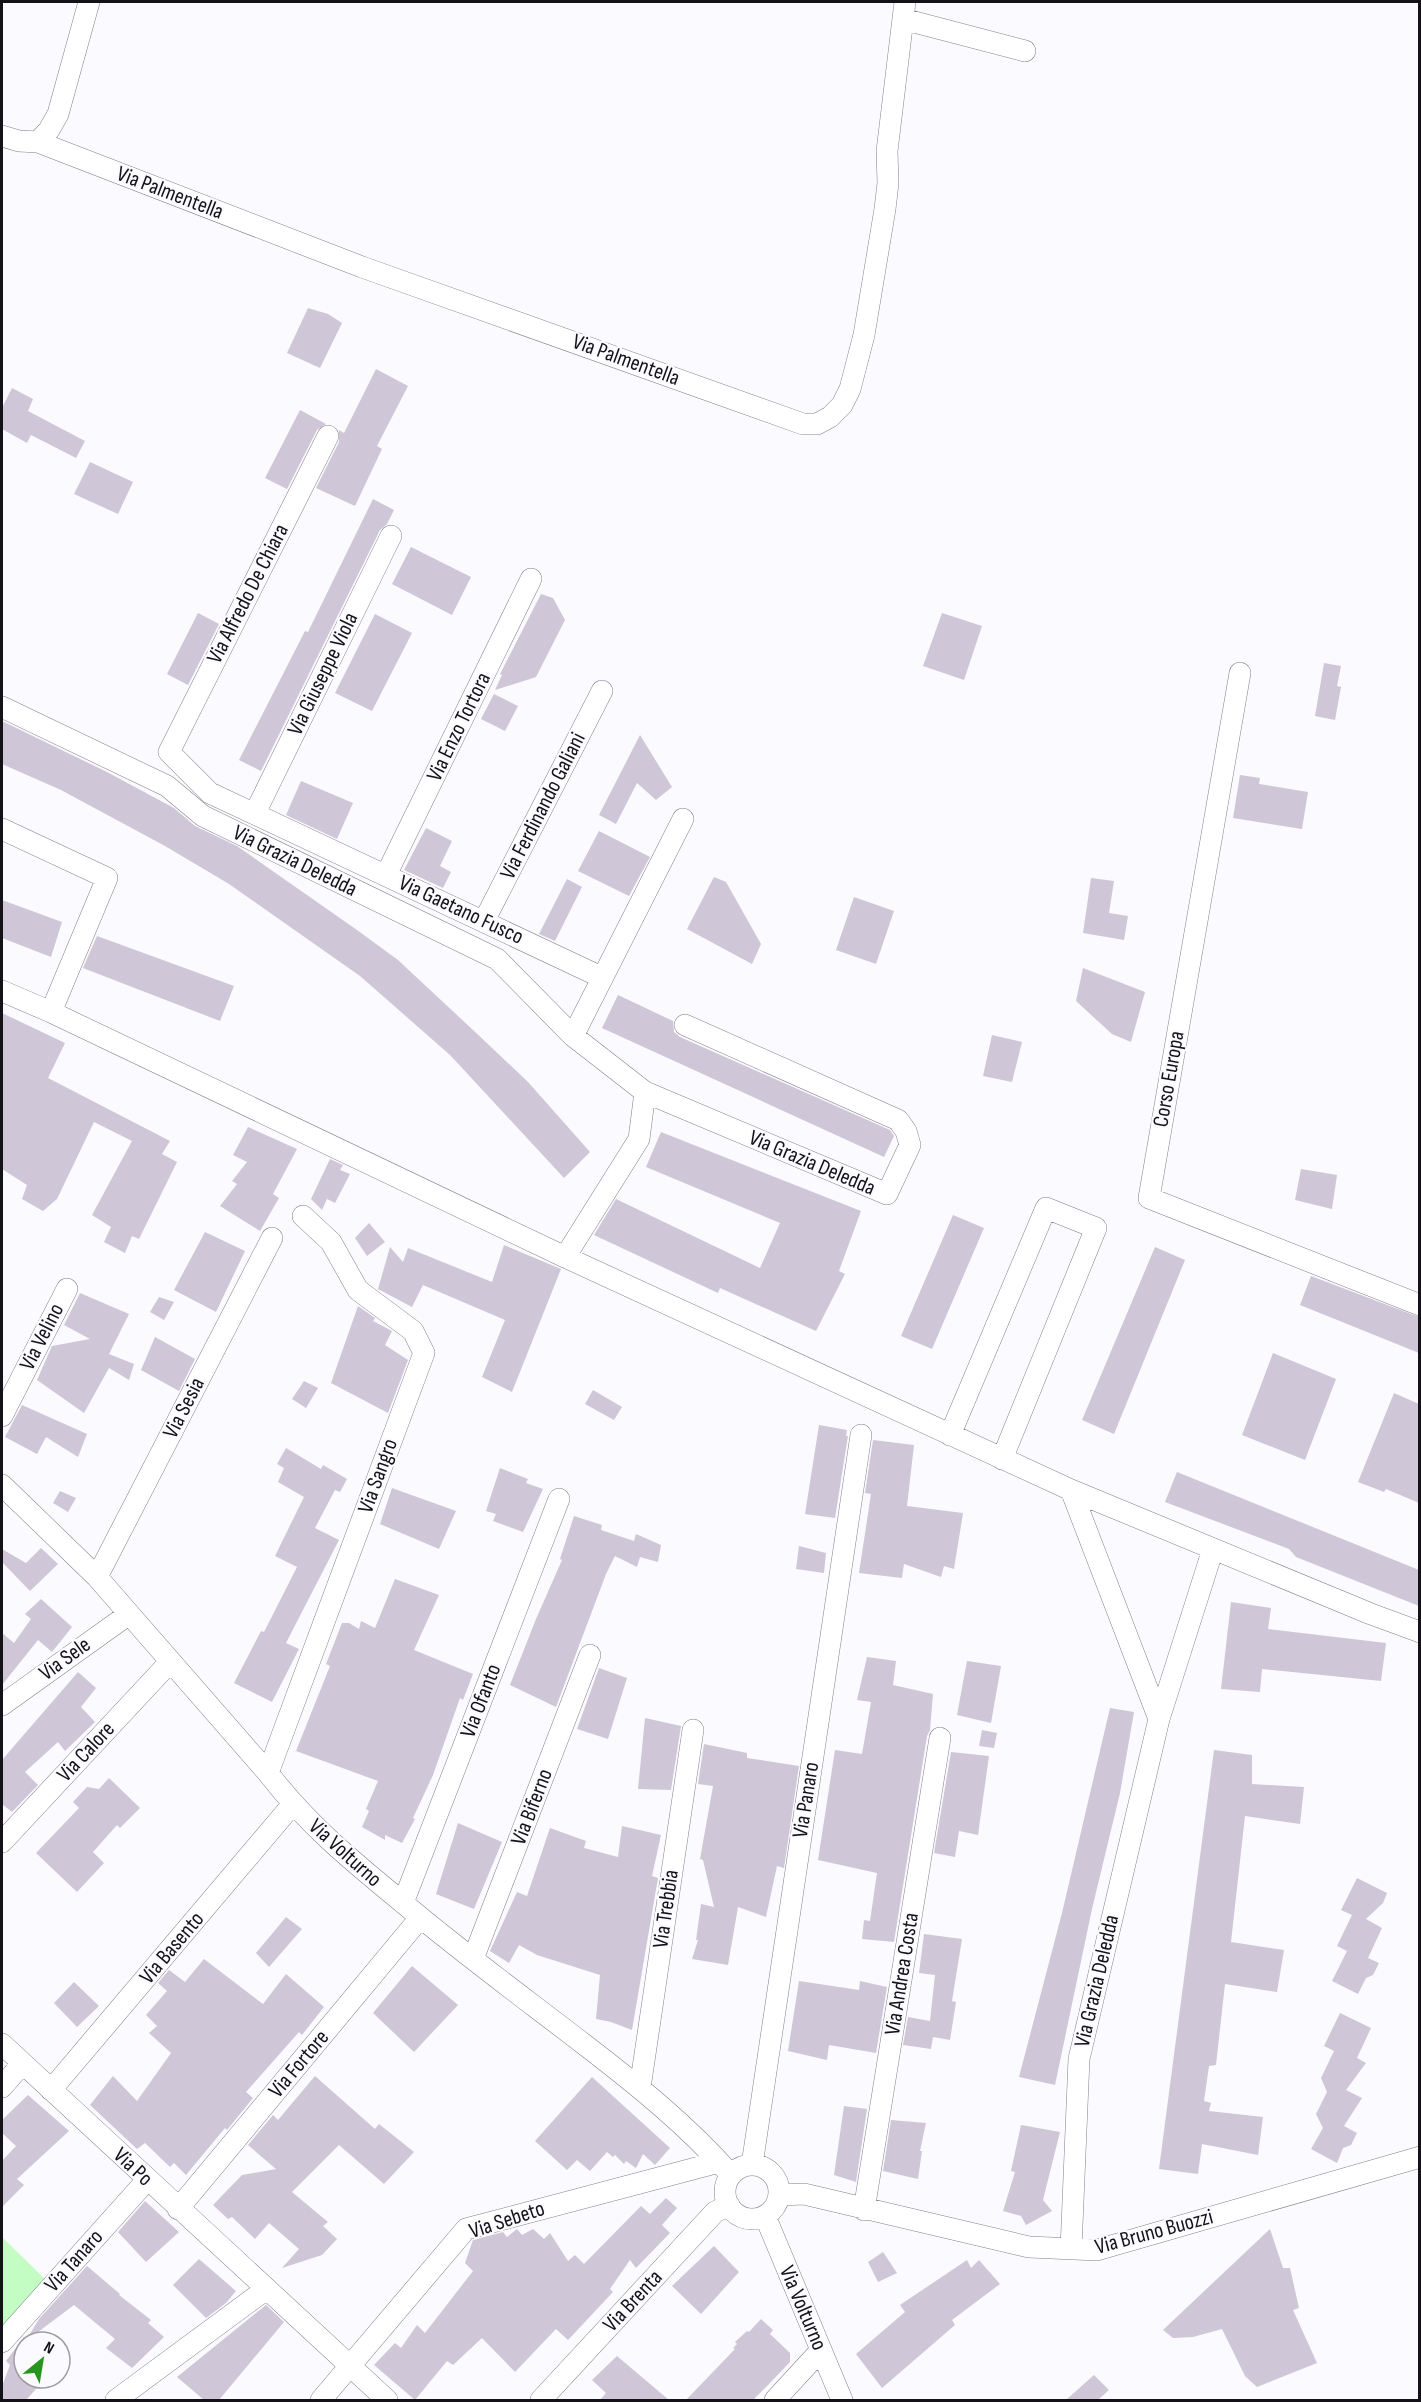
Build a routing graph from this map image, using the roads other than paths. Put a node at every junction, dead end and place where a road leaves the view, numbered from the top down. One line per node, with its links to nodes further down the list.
1 (89, 2): 5 (street)
2 (904, 10): 3 (street, Via Palmentella); 5 (street, Via Palmentella)
3 (1025, 51)
4 (2, 136): 5 (street, Via Palmentella)
5 (38, 142)
6 (328, 436): 12 (street, Via Alfredo De Chiara)
7 (391, 536): 13 (street, Via Giuseppe Viola)
8 (531, 579): 16 (street, Via Enzo Tortora)
9 (1240, 673): 28 (street, Corso Europa)
10 (602, 691): 17 (street, Via Ferdinando Galiani)
11 (2, 707): 22 (street, Via Grazia Deledda)
12 (169, 752): 13 (street, Via Gaetano Fusco)
13 (255, 813): 16 (street, Via Gaetano Fusco)
14 (683, 819): 18 (street)
15 (2, 829): 20 (street)
16 (386, 875): 17 (street, Via Gaetano Fusco)
17 (484, 921): 18 (street, Via Gaetano Fusco)
18 (601, 977): 22 (street)
19 (2, 991): 20 (street)
20 (51, 1012): 26 (street)
21 (685, 1025): 23 (street, Via Grazia Deledda)
22 (573, 1036): 23 (street, Via Grazia Deledda)
23 (645, 1092): 26 (street)
24 (303, 1216): 46 (street, Via Sangro)
25 (272, 1238): 37 (street, Via Sesia)
26 (565, 1257): 30 (street)
27 (67, 1289): 29 (street, Via Velino)
28 (1419, 1305)
29 (2, 1416)
30 (950, 1435): 32 (street); 32 (street)
31 (861, 1436): 58 (street, Via Panaro)
32 (1002, 1459): 34 (street)
33 (2, 1485): 37 (street, Via Volturno)
34 (1071, 1490): 36 (street); 43 (street)
35 (560, 1499): 49 (street, Via Ofanto)
36 (1213, 1549): 39 (street); 43 (street, Via Grazia Deledda)
37 (97, 1577): 38 (street, Via Volturno)
38 (129, 1614): 41 (street, Via Volturno); 42 (street, Via Sele)
39 (1419, 1632)
40 (590, 1655): 51 (street, Via Biferno)
41 (170, 1662): 46 (street, Via Volturno); 48 (street, Via Calore)
42 (2, 1705)
43 (1159, 1719): 66 (street, Via Grazia Deledda)
44 (693, 1730): 55 (street, Via Trebbia)
45 (940, 1738): 64 (street, Via Andrea Costa)
46 (268, 1773): 47 (street, Via Volturno)
47 (292, 1805): 49 (street, Via Volturno); 56 (street, Via Basento)
48 (2, 1842)
49 (403, 1903): 50 (street, Via Volturno)
50 (420, 1918): 51 (street, Via Volturno); 63 (street, Via Fortore)
51 (473, 1959): 55 (street, Via Volturno)
52 (2, 2044): 53 (street, Via Po)
53 (22, 2064): 54 (street); 56 (street, Via Po)
54 (2, 2087)
55 (640, 2088): 59 (street, Via Volturno)
56 (51, 2090): 60 (street, Via Po)
57 (1419, 2157): 66 (street, Via Bruno Buozzi)
58 (752, 2165): 59 (street); 61 (street)
59 (725, 2169): 62 (street); 70 (street, Via Sebeto)
60 (147, 2180): 63 (street, Via Po); 68 (street, Via Tanaro)
61 (779, 2195): 64 (street, Via Bruno Buozzi); 65 (street)
62 (729, 2205): 65 (street); 74 (street, Via Brenta)
63 (178, 2209): 67 (street, Via Po)
64 (864, 2210): 66 (street, Via Bruno Buozzi)
65 (765, 2216): 69 (street, Via Volturno)
66 (1071, 2249)
67 (265, 2290): 70 (street, Via Po); 71 (street)
68 (2, 2342)
69 (821, 2350): 75 (street); 76 (street, Via Volturno)
70 (350, 2366): 72 (street, Via Sebeto); 73 (street, Via Po)
71 (116, 2400)
72 (321, 2400)
73 (387, 2400)
74 (541, 2400)
75 (775, 2400)
76 (842, 2400)

